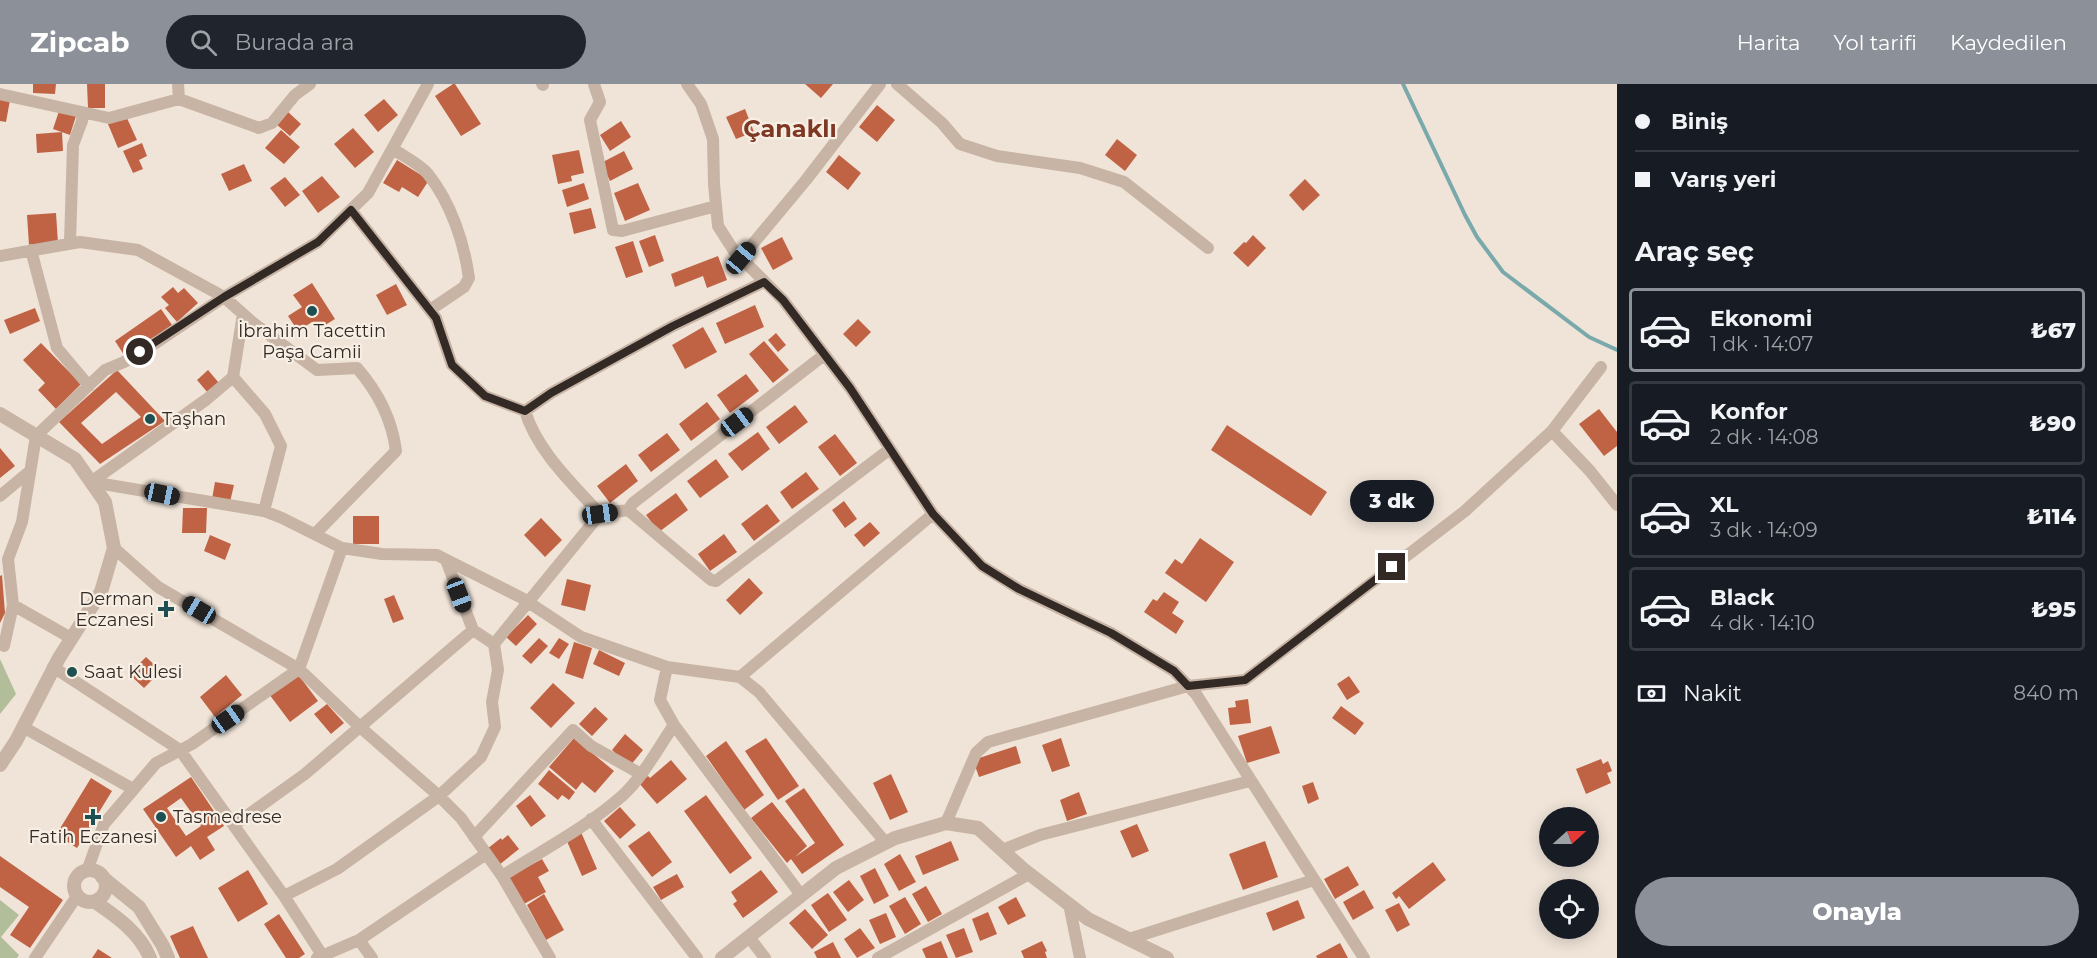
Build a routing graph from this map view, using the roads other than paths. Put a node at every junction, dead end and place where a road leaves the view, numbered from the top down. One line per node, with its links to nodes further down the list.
1 (178, 84): 9 (street)
2 (310, 84): 9 (street)
3 (428, 84): 11 (street)
4 (594, 84): 12 (street)
5 (687, 84): 12 (street)
6 (880, 84): 18 (street)
7 (897, 84): 15 (street)
8 (0, 94): 10 (street)
9 (179, 99): 10 (street)
10 (83, 112): 14 (street)
11 (393, 149): 13 (street); 21 (street)
12 (716, 206): 18 (street)
13 (351, 210): 20 (street); 21 (street)
14 (70, 243): 16 (street); 20 (street)
15 (1208, 248)
16 (31, 250): 17 (street); 26 (street)
17 (0, 256)
18 (741, 258): 19 (street)
19 (764, 282): 23 (street); 27 (street)
20 (224, 297): 22 (street); 26 (street)
21 (430, 310): 27 (street)
22 (243, 314): 25 (street); 40 (street)
23 (824, 355): 31 (street); 36 (street)
24 (1601, 367): 29 (street)
25 (233, 377): 33 (street); 37 (street)
26 (89, 386): 30 (street)
27 (525, 411): 38 (street)
28 (0, 414): 30 (street)
29 (1552, 432): 35 (street); 54 (street)
30 (36, 436): 32 (street); 33 (street)
31 (890, 449): 36 (street); 39 (street)
32 (30, 471): 34 (street); 45 (street)
33 (91, 482): 37 (street); 41 (street)
34 (0, 496)
35 (1617, 505)
36 (628, 510): 38 (street)
37 (264, 511): 40 (street)
38 (600, 514): 44 (street)
39 (933, 514): 53 (street); 54 (street)
40 (315, 534): 42 (street)
41 (114, 548): 47 (street); 52 (street)
42 (342, 548): 43 (street); 52 (street)
43 (446, 560): 44 (street); 46 (street)
44 (530, 603): 48 (street); 51 (street)
45 (13, 605): 47 (street); 49 (street)
46 (473, 630): 48 (street); 57 (street)
47 (71, 638): 50 (street)
48 (494, 644): 63 (street)
49 (4, 646)
50 (53, 667): 56 (street); 58 (street)
51 (667, 667): 53 (street); 55 (street)
52 (299, 669): 57 (street); 58 (street)
53 (740, 677): 68 (street)
54 (1188, 686): 61 (street); 65 (street)
55 (674, 724): 60 (street); 76 (street)
56 (23, 727): 59 (street); 62 (street)
57 (360, 727): 63 (street); 66 (street)
58 (180, 750): 62 (street); 66 (street)
59 (0, 765)
60 (641, 774): 64 (street); 67 (street)
61 (1250, 781): 69 (street); 75 (street)
62 (133, 789): 71 (street)
63 (439, 796): 67 (street); 78 (street)
64 (591, 819): 73 (street); 90 (street)
65 (946, 823): 68 (street); 69 (street)
66 (234, 825): 78 (street)
67 (474, 837): 70 (street)
68 (886, 843): 76 (street)
69 (1002, 850): 72 (street)
70 (486, 854): 73 (street); 83 (street)
71 (87, 871): 74 (street); 77 (street)
72 (1029, 874): 80 (street); 93 (street)
73 (502, 876): 89 (street)
74 (102, 877): 79 (street); 87 (street)
75 (1314, 880): 82 (street); 96 (street)
76 (801, 895): 81 (street)
77 (77, 896): 79 (street); 85 (street)
78 (284, 896): 84 (street)
79 (95, 902): 86 (street)
80 (1069, 904): 82 (street); 94 (street)
81 (749, 937): 91 (street); 92 (street)
82 (1129, 939): 95 (street)
83 (359, 940): 84 (street); 88 (street)
84 (321, 957)
85 (35, 958)
86 (150, 958)
87 (168, 958)
88 (372, 958)
89 (550, 958)
90 (697, 958)
91 (723, 958)
92 (765, 958)
93 (878, 958)
94 (1080, 958)
95 (1167, 958)
96 (1364, 958)

